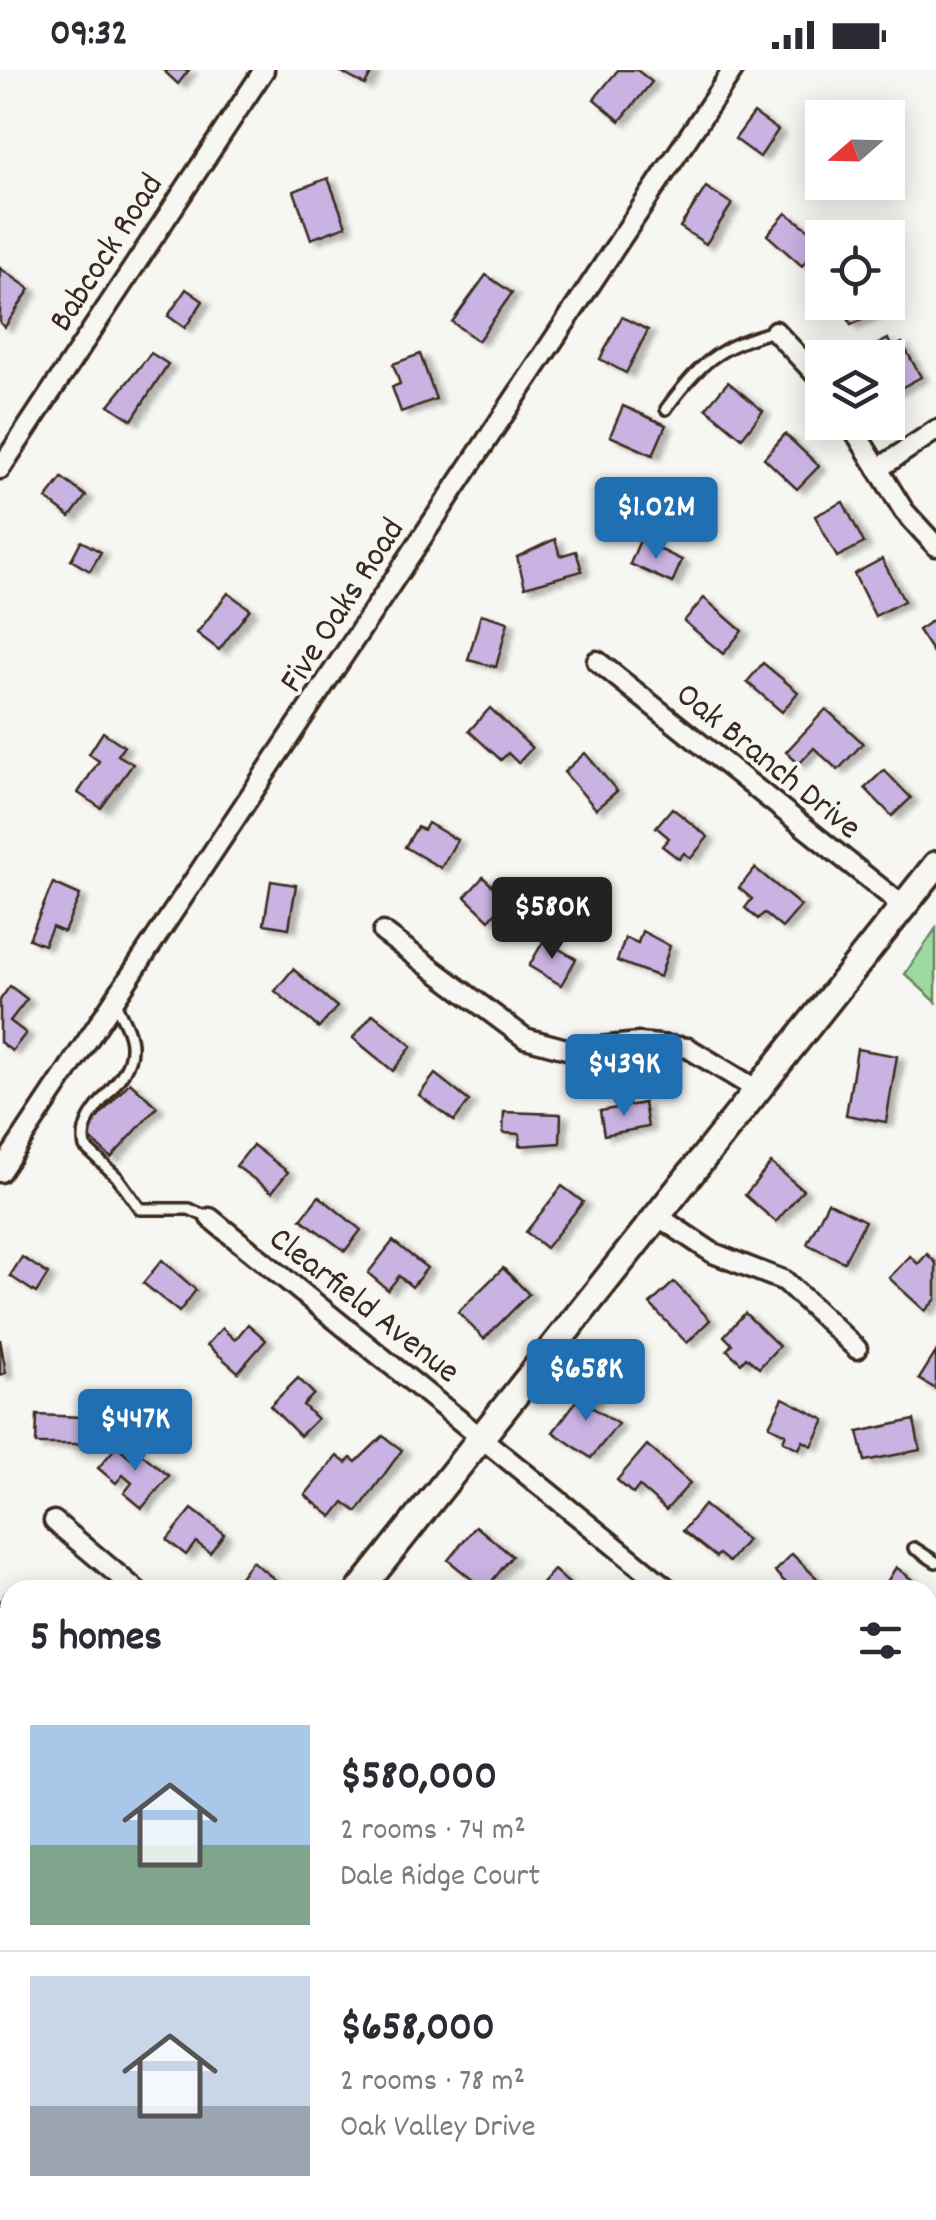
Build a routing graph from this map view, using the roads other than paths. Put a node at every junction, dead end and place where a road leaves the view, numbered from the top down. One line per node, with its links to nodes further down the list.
1 (264, 70): 8 (street, Babcock Road)
2 (733, 70): 15 (street, Five Oaks Road)
3 (774, 331): 4 (street); 5 (lane)
4 (805, 363)
5 (666, 410)
6 (936, 430): 9 (street)
7 (860, 440): 9 (street)
8 (0, 469)
9 (878, 469): 10 (street)
10 (936, 546)
11 (597, 661): 13 (street, Oak Branch Drive)
12 (936, 864): 13 (street)
13 (903, 906): 16 (street)
14 (383, 932): 16 (street)
15 (114, 1000): 17 (street, Five Oaks Road); 18 (lane)
16 (759, 1091): 19 (street)
17 (0, 1172)
18 (210, 1218): 21 (street, Clearfield Avenue)
19 (660, 1218): 20 (street); 21 (street)
20 (856, 1350)
21 (482, 1437): 26 (street); 27 (street, Clearfield Avenue)
22 (54, 1521): 25 (street)
23 (914, 1548): 24 (lane)
24 (936, 1562)
25 (124, 1580)
26 (368, 1580)
27 (657, 1580)

